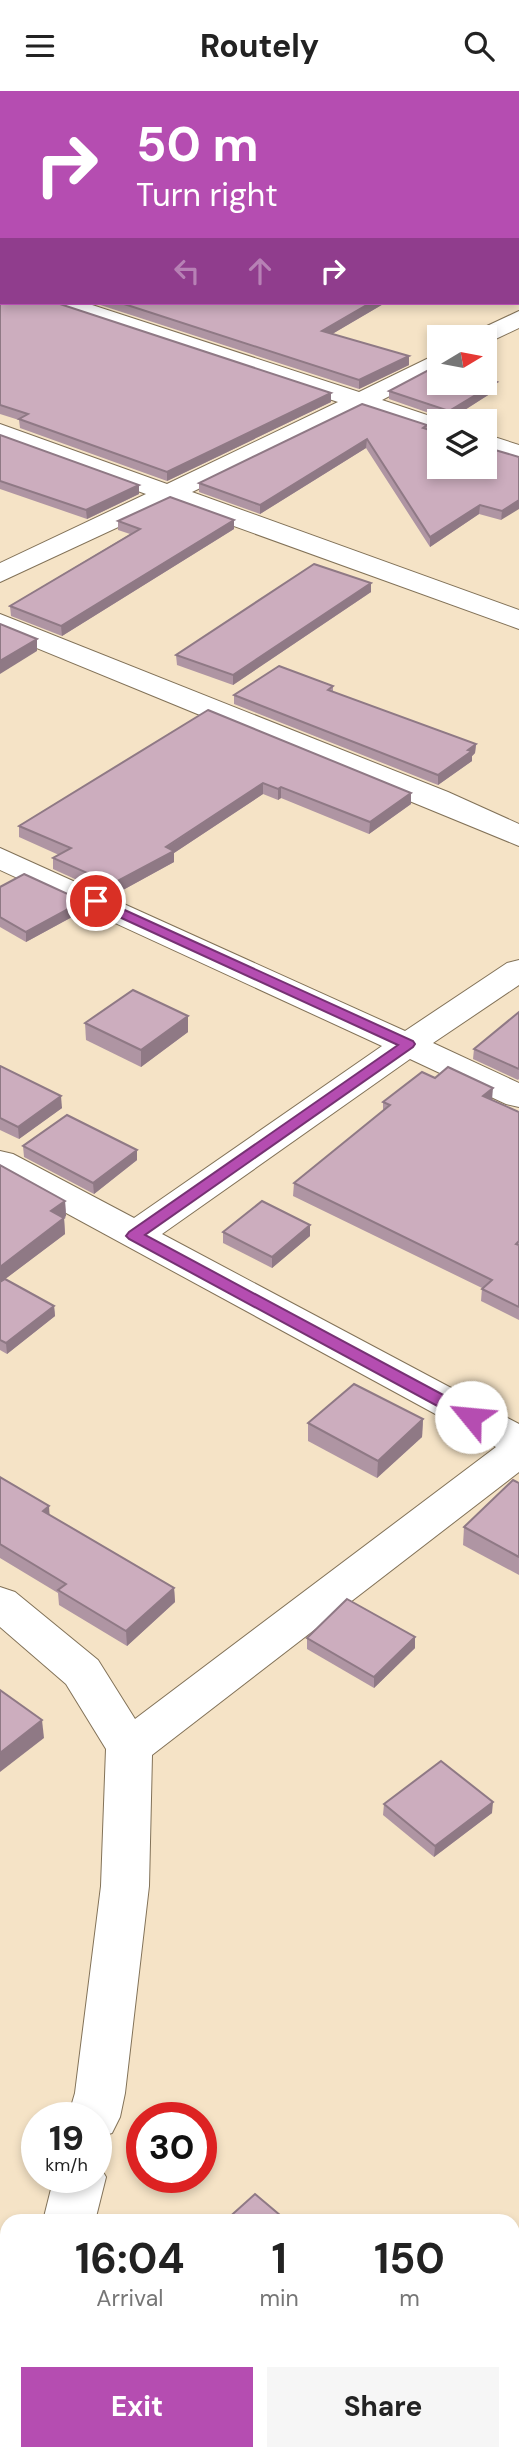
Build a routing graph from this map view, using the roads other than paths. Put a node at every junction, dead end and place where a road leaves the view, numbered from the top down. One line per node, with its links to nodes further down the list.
1 (69, 305): 5 (street)
2 (519, 318): 3 (street)
3 (497, 330)
4 (427, 366): 5 (street)
5 (361, 401): 6 (street); 10 (street)
6 (427, 423)
7 (0, 432): 10 (street)
8 (497, 446): 9 (street)
9 (519, 454)
10 (168, 493): 11 (street); 12 (street)
11 (0, 574)
12 (519, 620)
13 (0, 623): 14 (street)
14 (519, 836)
15 (0, 857): 17 (street)
16 (519, 971): 17 (street)
17 (408, 1044): 18 (street); 20 (street)
18 (519, 1096)
19 (0, 1162): 20 (street)
20 (134, 1236): 21 (street)
21 (519, 1442)
22 (519, 1451): 24 (street)
23 (0, 1603): 24 (street)
24 (130, 1748): 25 (street)
25 (98, 2102)
26 (76, 2193): 27 (street)
27 (71, 2214)

